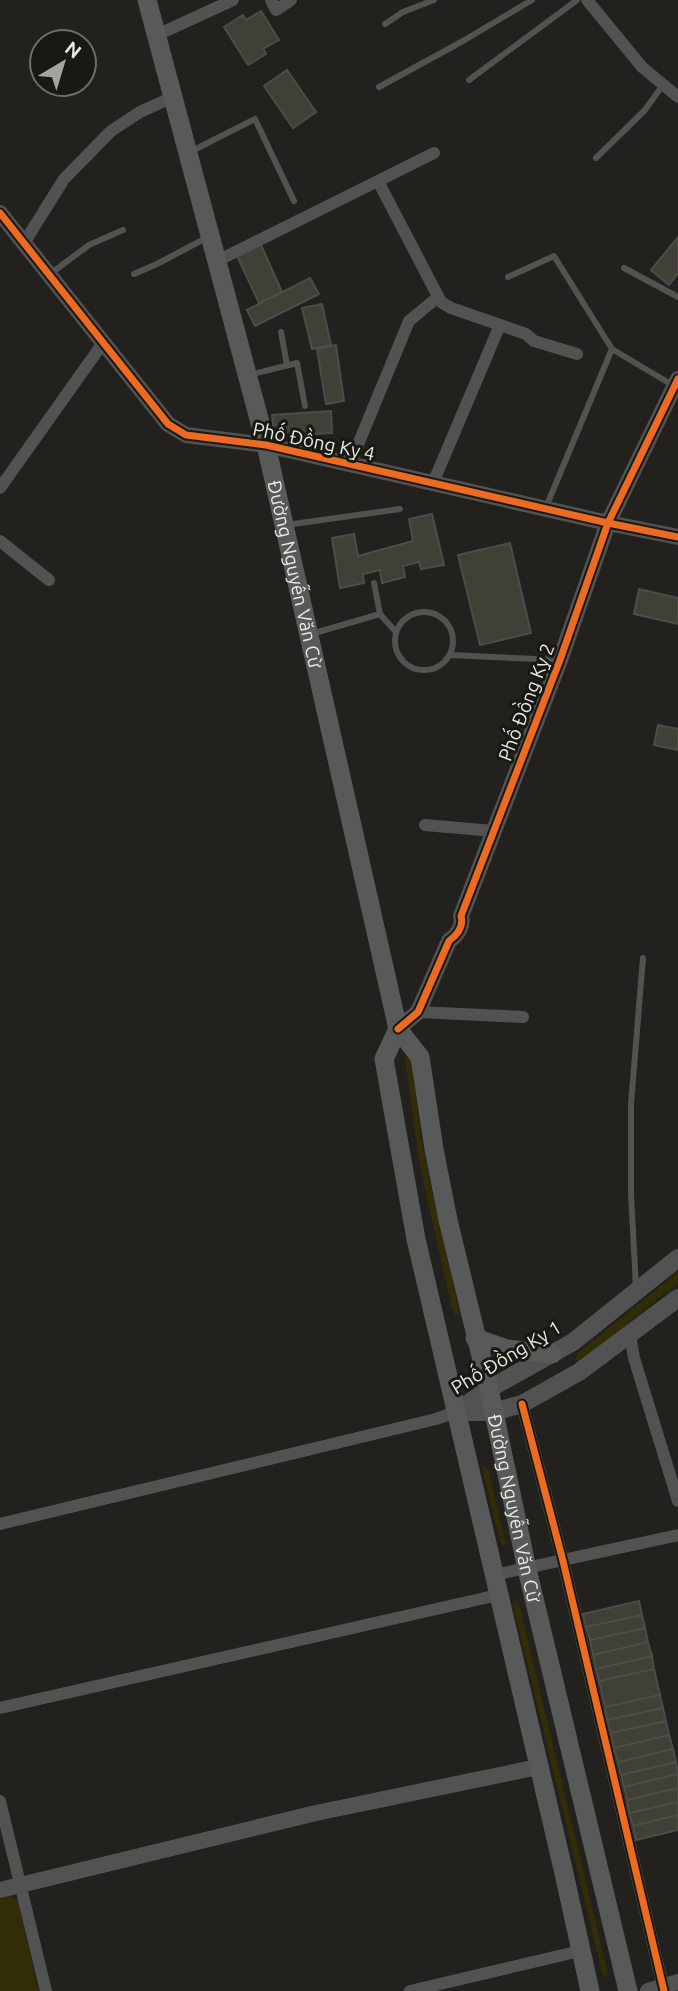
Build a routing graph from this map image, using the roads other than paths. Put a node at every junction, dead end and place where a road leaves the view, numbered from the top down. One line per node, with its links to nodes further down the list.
1 (147, 0): 10 (main road, Đường Nguyễn Văn Cừ)
2 (233, 0): 10 (street)
3 (271, 0): 4 (street)
4 (291, 0)
5 (434, 0): 9 (lane)
6 (532, 0): 13 (lane)
7 (578, 0): 11 (lane)
8 (587, 0): 12 (street)
9 (385, 24)
10 (157, 35): 14 (main road, Đường Nguyễn Văn Cừ)
11 (469, 80)
12 (663, 85): 15 (street); 18 (lane)
13 (379, 86)
14 (173, 97): 16 (main road, Đường Nguyễn Văn Cừ); 24 (street)
15 (678, 97)
16 (188, 153): 20 (lane); 23 (main road, Đường Nguyễn Văn Cừ)
17 (434, 153): 19 (street)
18 (596, 158)
19 (378, 181): 25 (street); 30 (street)
20 (294, 201)
21 (0, 213): 24 (street, Phố Đồng Kỵ 4)
22 (123, 230): 27 (lane)
23 (210, 236): 25 (main road, Đường Nguyễn Văn Cừ); 28 (lane)
24 (24, 243): 27 (street, Phố Đồng Kỵ 4)
25 (217, 261): 38 (main road, Đường Nguyễn Văn Cừ)
26 (624, 268): 31 (lane)
27 (49, 274): 34 (street, Phố Đồng Kỵ 4)
28 (134, 274)
29 (508, 277): 35 (lane)
30 (438, 297): 32 (street); 42 (street)
31 (678, 297)
32 (500, 325): 36 (street); 43 (street)
33 (281, 332): 37 (lane)
34 (103, 343): 41 (street, Phố Đồng Kỵ 4); 44 (street)
35 (612, 349): 39 (lane); 46 (lane)
36 (576, 354)
37 (288, 365): 38 (lane); 40 (lane)
38 (247, 375): 41 (main road, Đường Nguyễn Văn Cừ)
39 (676, 383): 47 (street, Phố Đồng Kỵ 2)
40 (305, 406)
41 (266, 445): 42 (street, Phố Đồng Kỵ 4); 48 (main road, Đường Nguyễn Văn Cừ)
42 (350, 464): 43 (street, Phố Đồng Kỵ 4)
43 (433, 483): 46 (street, Phố Đồng Kỵ 4)
44 (0, 488)
45 (400, 509): 48 (lane)
46 (545, 509): 47 (street, Phố Đồng Kỵ 4)
47 (608, 523): 49 (street, Phố Đồng Kỵ 4); 57 (street, Phố Đồng Kỵ 2)
48 (284, 526): 55 (main road, Đường Nguyễn Văn Cừ)
49 (678, 537)
50 (0, 541): 51 (street)
51 (49, 580)
52 (374, 583): 53 (lane)
53 (380, 614): 54 (lane); 55 (lane)
54 (396, 632): 56 (lane); 56 (lane)
55 (309, 634): 63 (main road, Đường Nguyễn Văn Cừ)
56 (450, 655): 57 (lane)
57 (560, 660): 59 (street, Phố Đồng Kỵ 2)
58 (425, 825): 59 (street)
59 (494, 831): 61 (street, Phố Đồng Kỵ 2)
60 (643, 958): 65 (lane)
61 (418, 1012): 62 (street); 63 (street, Phố Đồng Kỵ 2)
62 (523, 1017)
63 (398, 1029): 68 (main road, Đường Nguyễn Văn Cừ); 72 (main road, Đường Nguyễn Văn Cừ)
64 (678, 1258): 65 (main road, Phố Đồng Kỵ 1)
65 (637, 1290): 69 (main road, Phố Đồng Kỵ 1)
66 (678, 1298): 67 (main road, Phố Đồng Kỵ 1)
67 (630, 1335): 71 (main road, Phố Đồng Kỵ 1); 74 (street)
68 (475, 1338): 69 (main road); 70 (main road, Đường Nguyễn Văn Cừ)
69 (552, 1354): 70 (main road, Phố Đồng Kỵ 1)
70 (489, 1389): 72 (main road, Phố Đồng Kỵ 1); 73 (main road, Đường Nguyễn Văn Cừ)
71 (522, 1404): 73 (main road, Phố Đồng Kỵ 1); 77 (street)
72 (456, 1412): 73 (main road, Phố Đồng Kỵ 1); 75 (street); 79 (main road, Đường Nguyễn Văn Cừ)
73 (493, 1412): 78 (main road, Đường Nguyễn Văn Cừ)
74 (678, 1501)
75 (0, 1524)
76 (678, 1535): 77 (street)
77 (563, 1561): 78 (street); 87 (street)
78 (527, 1569): 79 (street); 91 (main road, Đường Nguyễn Văn Cừ)
79 (494, 1575): 80 (main road, Đường Nguyễn Văn Cừ)
80 (498, 1595): 81 (street); 82 (main road, Đường Nguyễn Văn Cừ)
81 (0, 1708)
82 (538, 1767): 84 (street); 86 (main road, Đường Nguyễn Văn Cừ)
83 (0, 1801): 84 (street)
84 (21, 1885): 85 (street); 88 (street)
85 (0, 1890)
86 (580, 1951): 89 (street); 90 (main road, Đường Nguyễn Văn Cừ)
87 (663, 1988)
88 (46, 1991)
89 (410, 1991)
90 (590, 1991)
91 (628, 1991)

